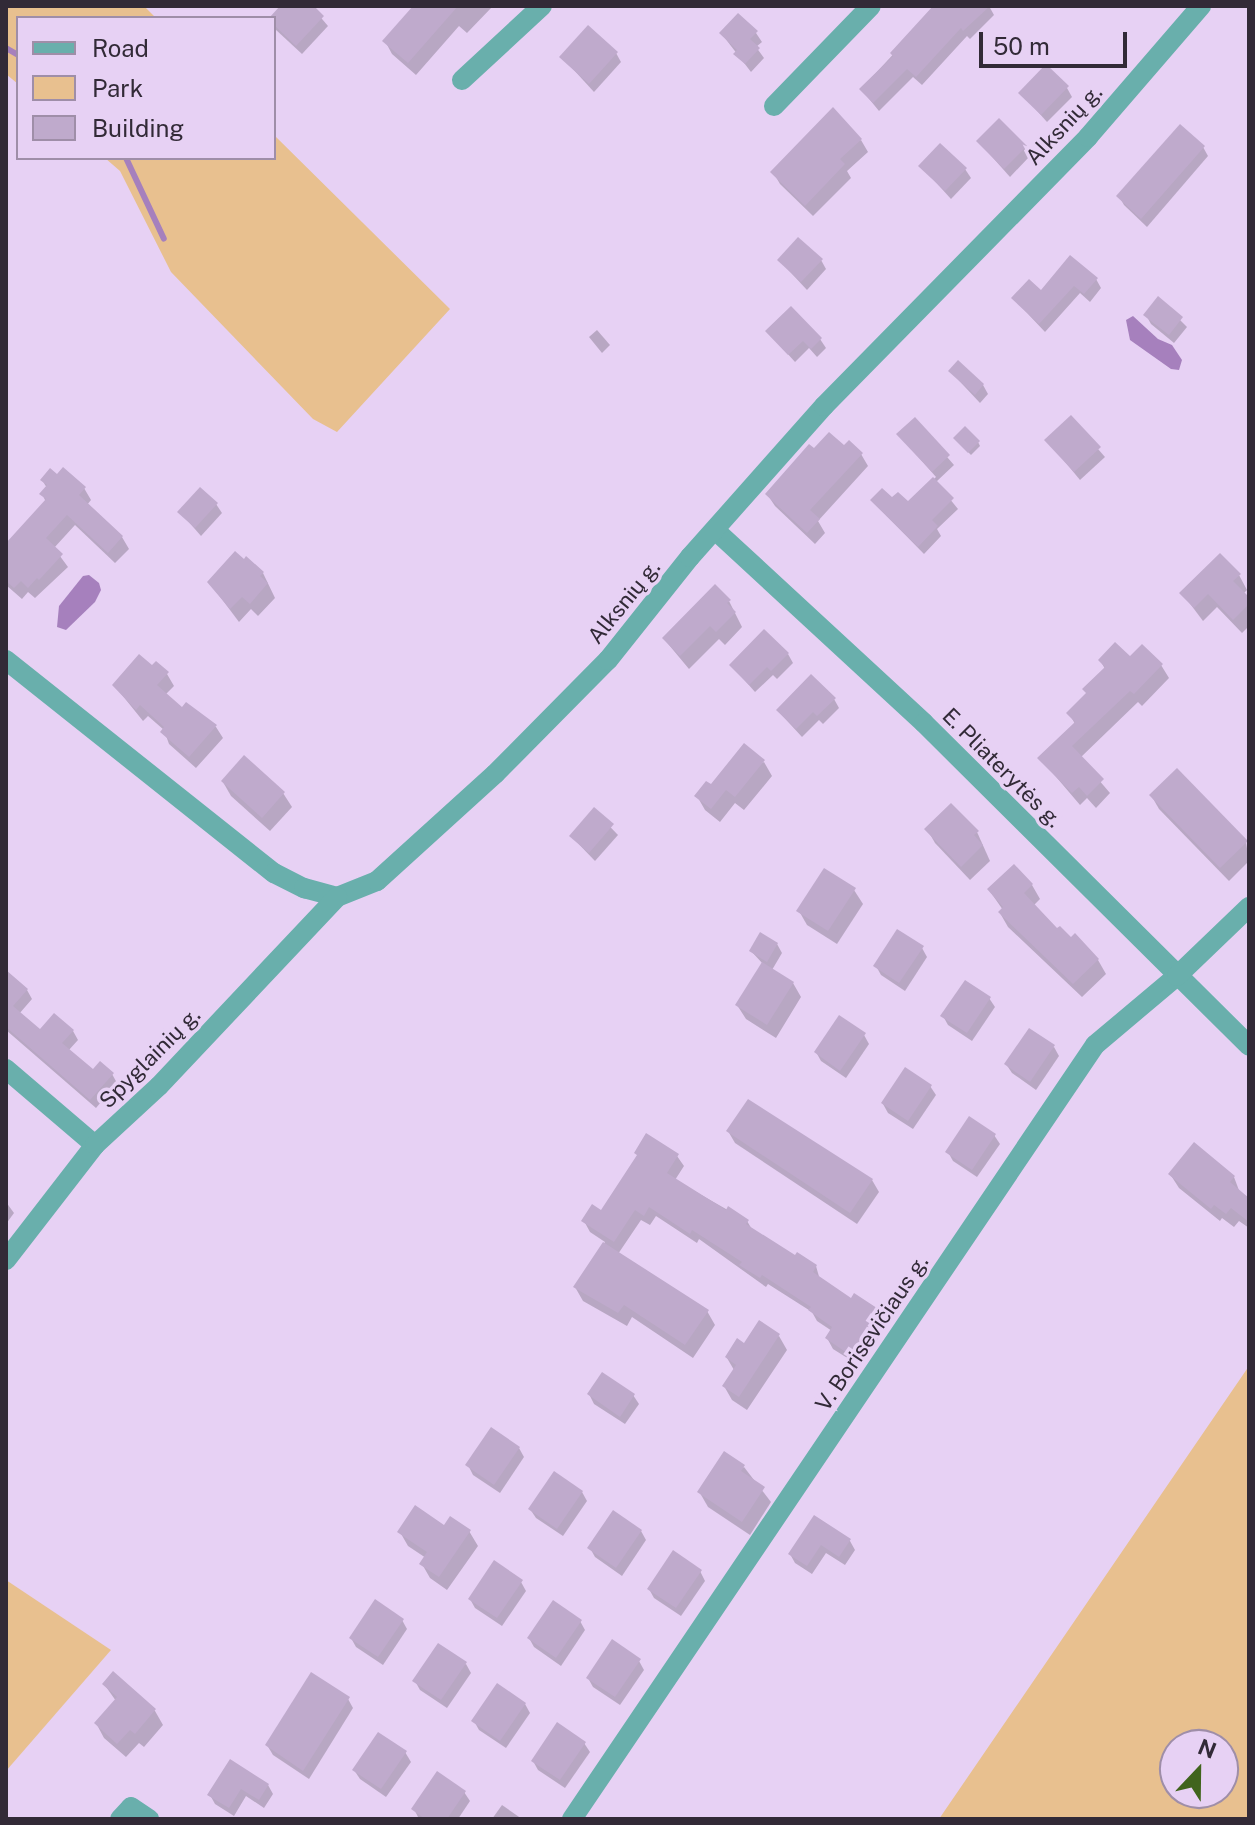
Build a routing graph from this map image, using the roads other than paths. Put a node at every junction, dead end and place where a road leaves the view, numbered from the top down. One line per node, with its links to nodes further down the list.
1 (542, 6): 4 (street)
2 (871, 6): 5 (street)
3 (1201, 6): 6 (street, Alksnių g.)
4 (462, 80)
5 (774, 106)
6 (715, 530): 8 (street, Alksnių g.); 10 (street, E. Pliaterytės g.)
7 (6, 660): 8 (street)
8 (337, 897): 13 (street, Spyglainių g.)
9 (1249, 907): 10 (street, V. Borisevičiaus g.)
10 (1177, 976): 11 (street, E. Pliaterytės g.); 17 (street, V. Borisevičiaus g.)
11 (1249, 1046)
12 (6, 1069): 13 (street)
13 (95, 1145): 14 (street, Spyglainių g.)
14 (6, 1260)
15 (120, 1819): 16 (street)
16 (149, 1819)
17 (572, 1819)

